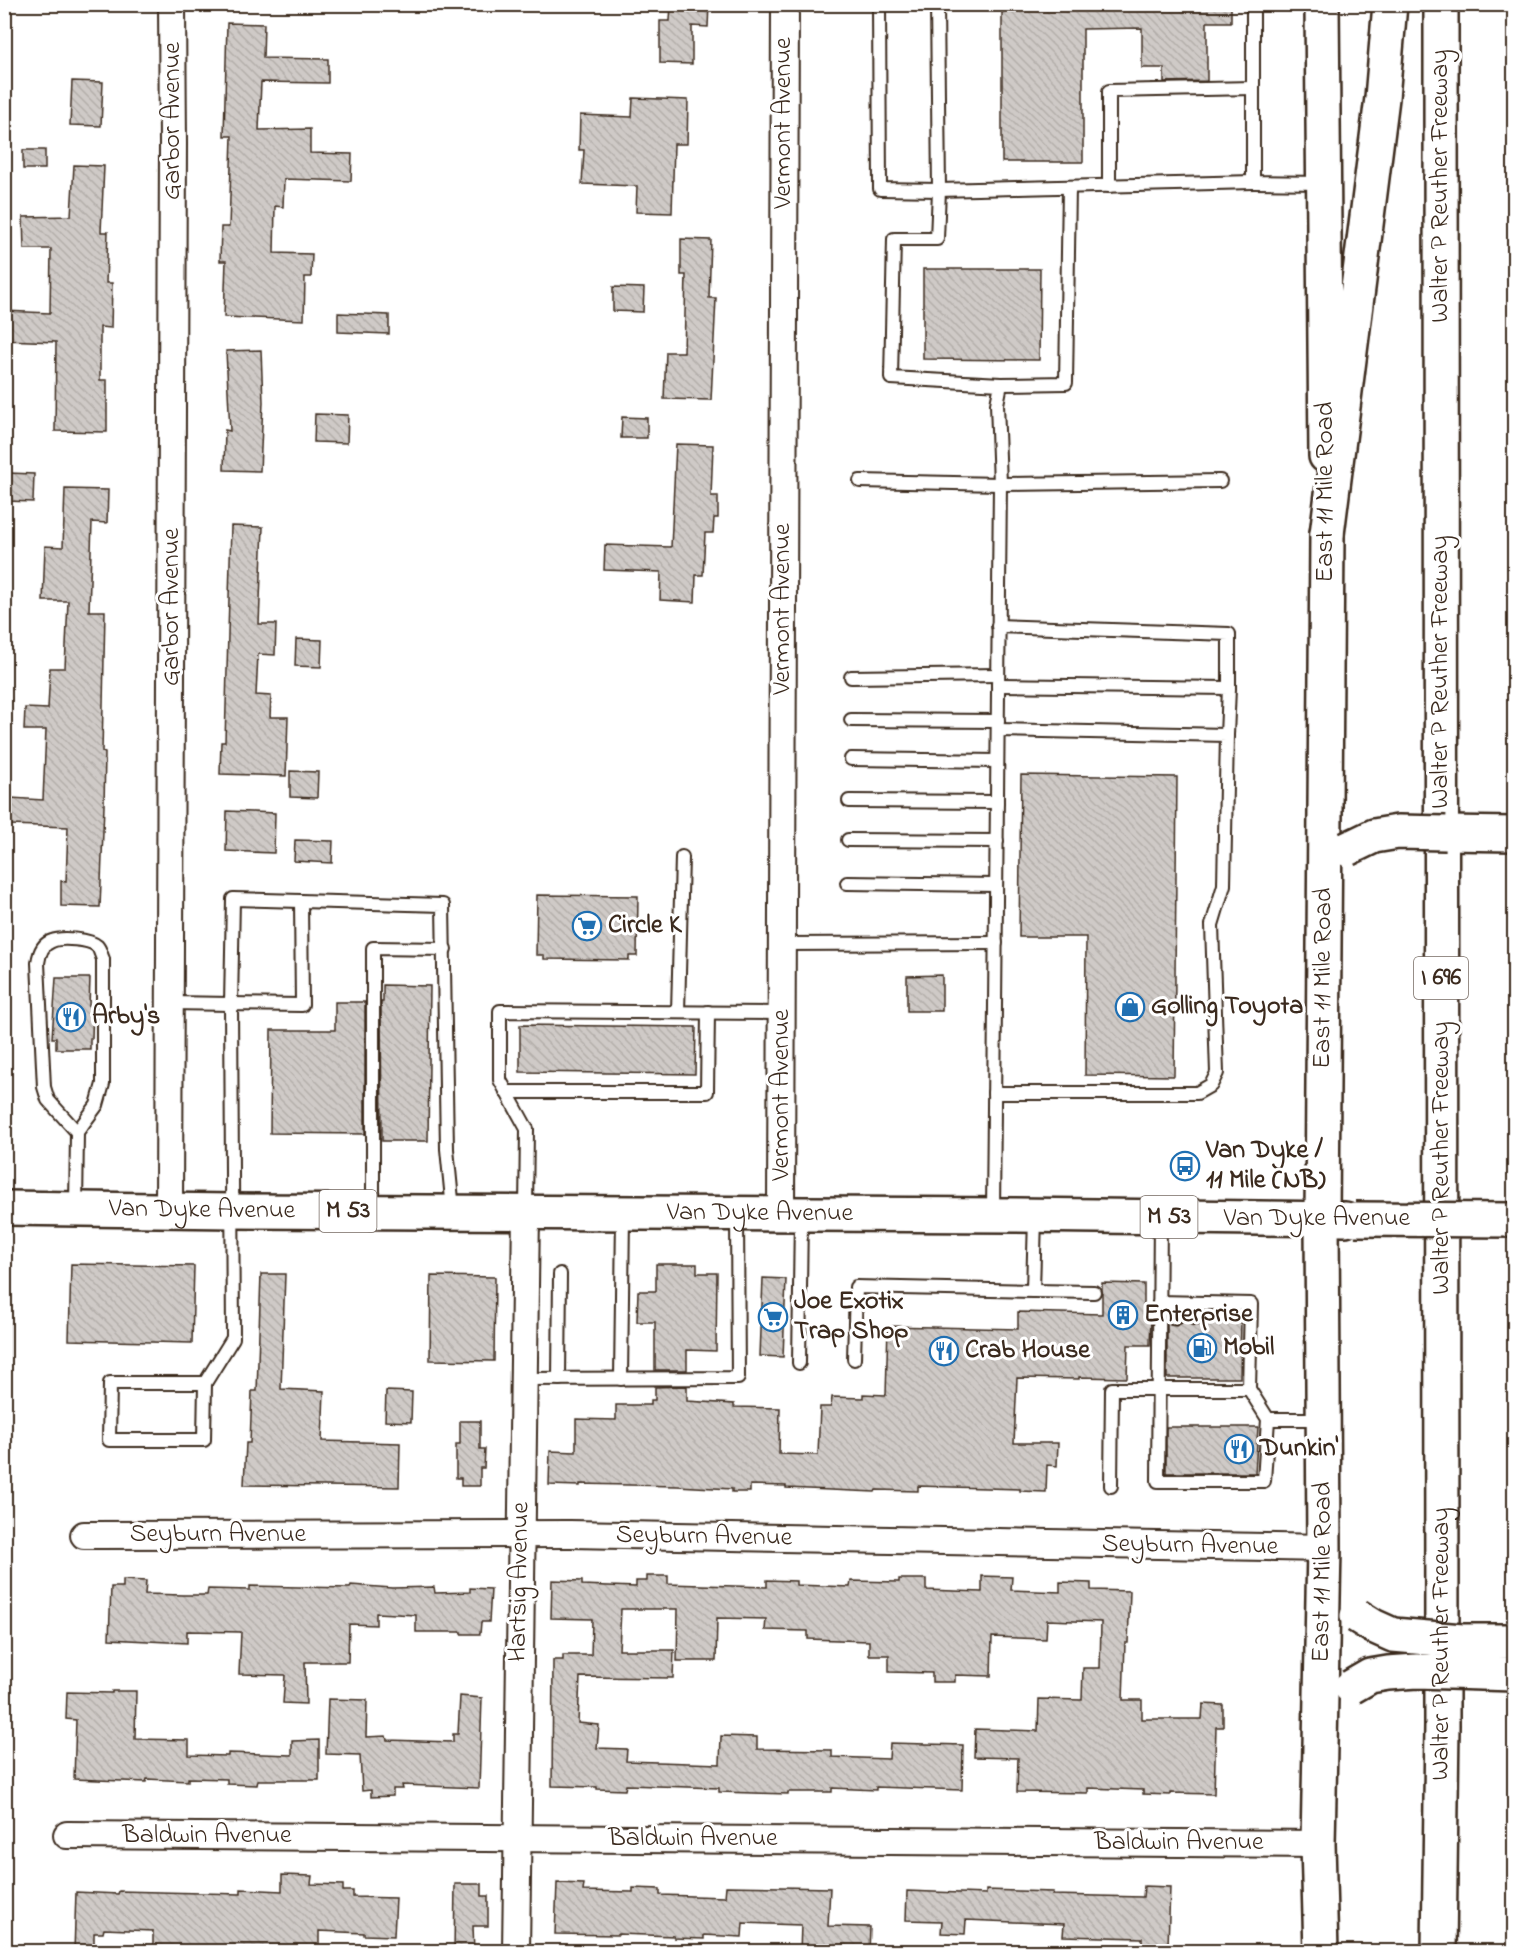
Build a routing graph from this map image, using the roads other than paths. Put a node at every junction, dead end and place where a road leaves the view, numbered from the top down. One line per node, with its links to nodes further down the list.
1 (172, 4): 42 (street, Garbor Avenue)
2 (785, 4): 40 (street, Vermont Avenue)
3 (879, 4): 14 (lane)
4 (937, 4): 14 (lane)
5 (1252, 4): 9 (lane)
6 (1322, 4): 11 (main road, East 11 Mile Road)
7 (1390, 4): 19 (main road)
8 (1441, 4): 100 (main road, Walter P Reuther Freeway / I 696)
9 (1253, 88): 10 (lane); 12 (lane)
10 (1253, 182): 11 (lane); 12 (lane)
11 (1324, 183): 19 (main road, East 11 Mile Road)
12 (1109, 186): 13 (lane)
13 (1069, 187): 14 (lane); 15 (lane)
14 (939, 190): 15 (lane)
15 (1001, 384): 18 (lane)
16 (860, 481): 18 (lane)
17 (1220, 481): 18 (lane)
18 (1000, 484): 20 (lane)
19 (1327, 534): 35 (main road, East 11 Mile Road)
20 (999, 627): 22 (lane); 23 (lane)
21 (851, 676): 22 (lane)
22 (998, 680): 23 (lane); 25 (lane)
23 (1229, 688): 26 (lane)
24 (851, 720): 25 (lane)
25 (998, 726): 26 (lane); 28 (lane)
26 (1227, 735): 48 (lane)
27 (851, 759): 28 (lane)
28 (997, 761): 30 (lane)
29 (849, 801): 30 (lane)
30 (997, 802): 33 (lane)
31 (1515, 834): 35 (main road, bridge)
32 (848, 840): 33 (lane)
33 (997, 841): 37 (lane)
34 (682, 857): 44 (lane)
35 (1324, 877): 63 (main road, East 11 Mile Road)
36 (847, 883): 37 (lane)
37 (996, 885): 39 (lane)
38 (301, 901): 41 (lane); 43 (lane); 43 (lane)
39 (996, 943): 40 (lane); 48 (lane)
40 (783, 944): 46 (street, Vermont Avenue)
41 (445, 949): 54 (lane); 55 (lane)
42 (171, 1003): 43 (lane); 52 (street, Garbor Avenue)
43 (231, 1004): 53 (lane)
44 (678, 1012): 45 (lane); 47 (lane)
45 (708, 1012): 46 (lane); 47 (lane)
46 (783, 1013): 59 (street, Vermont Avenue)
47 (506, 1092): 56 (lane)
48 (994, 1093): 60 (lane)
49 (77, 1132): 49 (lane); 51 (lane)
50 (4, 1208): 51 (main road, Van Dyke Avenue / M 53)
51 (76, 1209): 52 (main road, Van Dyke Avenue / M 53)
52 (170, 1210): 53 (main road, Van Dyke Avenue / M 53)
53 (233, 1211): 54 (main road, Van Dyke Avenue / M 53); 82 (lane)
54 (373, 1211): 55 (main road, Van Dyke Avenue / M 53)
55 (453, 1211): 56 (main road, Van Dyke Avenue / M 53)
56 (526, 1212): 57 (main road, Van Dyke Avenue / M 53); 79 (street, Hartsig Avenue)
57 (623, 1213): 58 (main road, Van Dyke Avenue / M 53); 81 (lane)
58 (737, 1214): 59 (main road, Van Dyke Avenue / M 53); 81 (lane)
59 (791, 1214): 60 (main road, Van Dyke Avenue / M 53); 78 (lane)
60 (993, 1215): 61 (main road, Van Dyke Avenue / M 53)
61 (1035, 1216): 62 (main road, Van Dyke Avenue / M 53); 66 (lane)
62 (1160, 1217): 63 (main road, Van Dyke Avenue / M 53); 68 (lane)
63 (1322, 1220): 64 (main road, Van Dyke Avenue / M 53, bridge); 86 (main road, East 11 Mile Road)
64 (1515, 1220)
65 (560, 1274): 80 (lane)
66 (1033, 1291): 67 (lane); 77 (lane)
67 (1094, 1292)
68 (1159, 1302): 69 (lane); 83 (lane)
69 (1175, 1303): 70 (lane); 73 (lane)
70 (1195, 1303): 71 (lane); 74 (lane)
71 (1214, 1304): 72 (lane); 75 (lane)
72 (1232, 1304): 76 (lane); 84 (lane)
73 (1175, 1318)
74 (1195, 1318)
75 (1214, 1318)
76 (1232, 1318)
77 (854, 1359)
78 (799, 1363)
79 (523, 1379): 80 (lane); 89 (street, Hartsig Avenue)
80 (559, 1379): 81 (lane)
81 (621, 1379)
82 (205, 1383): 82 (lane)
83 (1158, 1389): 84 (lane); 85 (lane); 87 (lane)
84 (1249, 1389): 85 (lane)
85 (1268, 1419): 86 (lane)
86 (1323, 1419): 90 (main road, East 11 Mile Road)
87 (1111, 1486)
88 (84, 1535): 89 (street, Seyburn Avenue)
89 (521, 1535): 90 (street, Seyburn Avenue); 96 (street, Hartsig Avenue)
90 (1324, 1548): 91 (main road, East 11 Mile Road)
91 (1324, 1583): 92 (main road, bridge); 94 (main road, East 11 Mile Road)
92 (1515, 1641)
93 (1515, 1674): 94 (main road, bridge)
94 (1321, 1713): 97 (main road, East 11 Mile Road)
95 (67, 1835): 96 (street, Baldwin Avenue)
96 (517, 1838): 97 (street, Baldwin Avenue); 98 (street, Hartsig Avenue)
97 (1318, 1844): 99 (main road, East 11 Mile Road)
98 (516, 1952)
99 (1321, 1952)
100 (1440, 1952)

